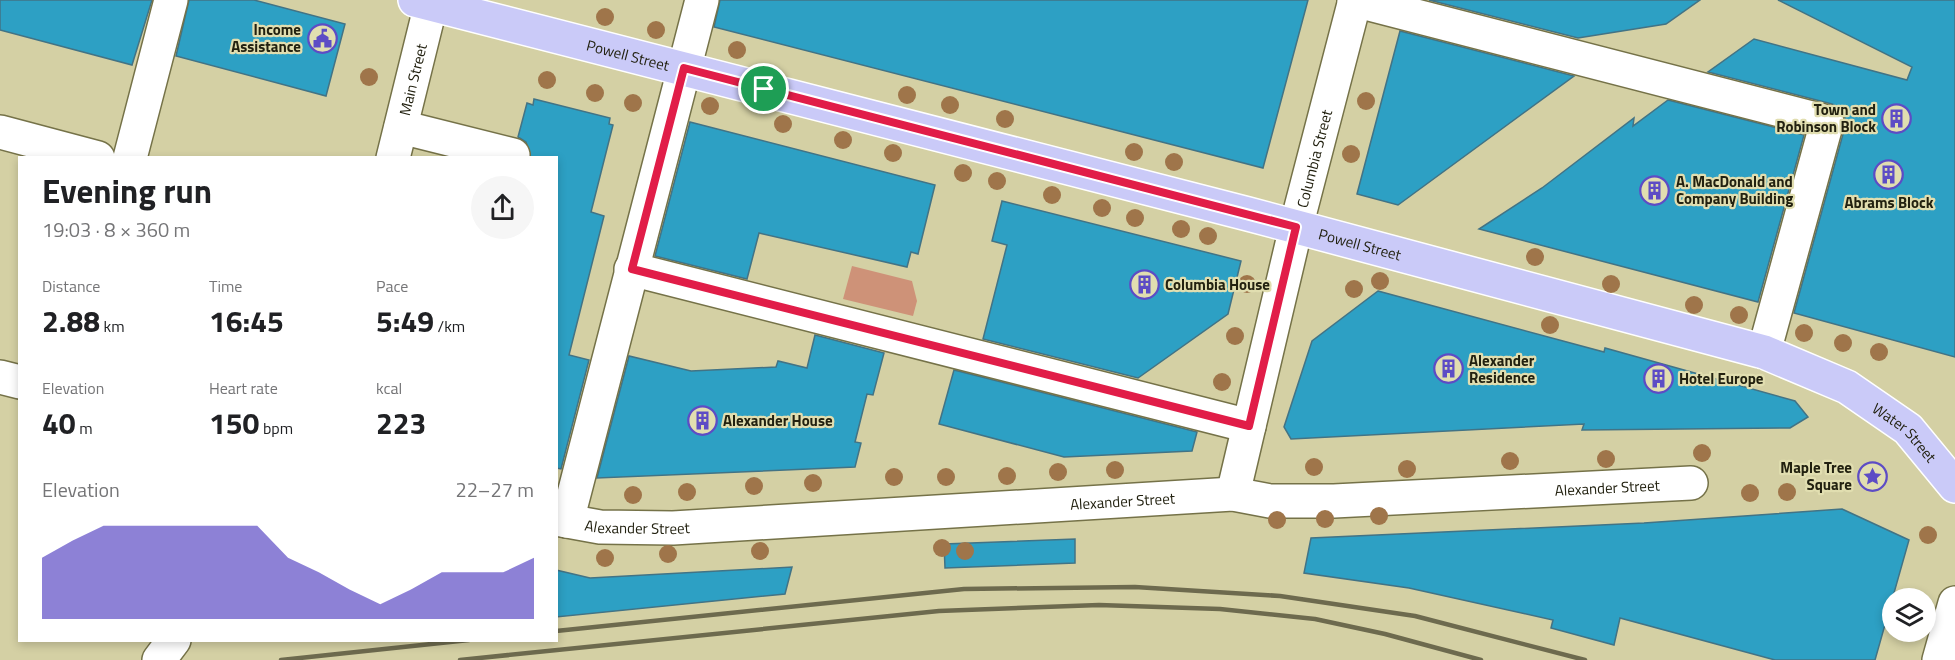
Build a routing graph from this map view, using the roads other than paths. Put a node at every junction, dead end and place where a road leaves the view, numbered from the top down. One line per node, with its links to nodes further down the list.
1 (171, 0): 10 (street)
2 (702, 0): 5 (street)
3 (1355, 0): 11 (street, Columbia Street); 13 (street)
4 (426, 2): 5 (main road, Powell Street); 7 (street, Main Street)
5 (684, 68): 11 (main road, Powell Street); 12 (street)
6 (0, 132): 9 (street)
7 (397, 142): 8 (street)
8 (513, 155)
9 (90, 156)
10 (131, 156)
11 (1296, 227): 13 (main road, Powell Street); 17 (street, Columbia Street)
12 (632, 269): 17 (street); 21 (street)
13 (1764, 352): 16 (main road, Powell Street)
14 (0, 377): 15 (street)
15 (18, 382)
16 (1847, 387): 19 (main road, Water Street)
17 (1249, 426): 20 (street, Columbia Street)
18 (1691, 483): 20 (street, Alexander Street)
19 (1955, 486)
20 (1233, 494): 21 (street, Alexander Street)
21 (562, 520)
22 (1955, 603): 25 (street)
23 (172, 642): 24 (street)
24 (159, 660)
25 (1939, 660)

